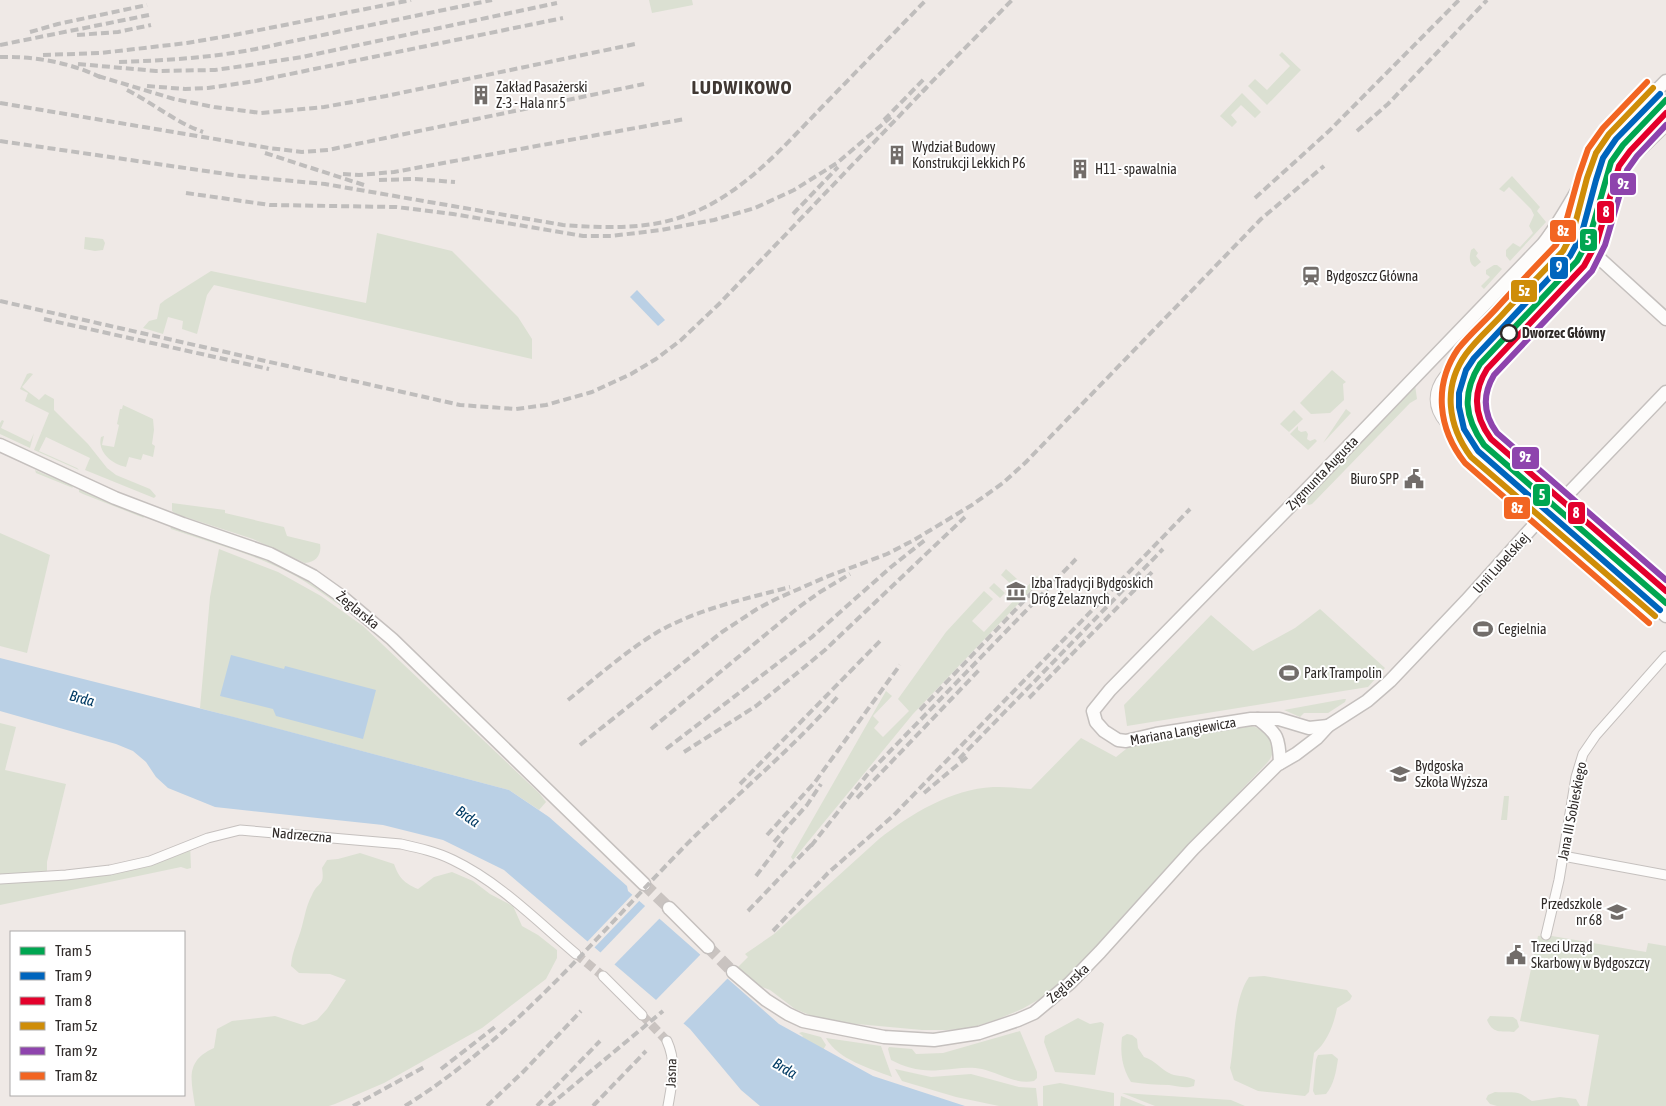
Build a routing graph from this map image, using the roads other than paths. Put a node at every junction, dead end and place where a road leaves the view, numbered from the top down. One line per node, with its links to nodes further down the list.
1 (1666, 80): 4 (street, Zygmunta Augusta)
2 (1666, 126): 3 (street)
3 (1641, 151)
4 (1588, 173): 5 (street, Zygmunta Augusta); 6 (street, Zygmunta Augusta)
5 (1550, 235): 6 (street); 13 (street, Zygmunta Augusta)
6 (1579, 239): 7 (street); 10 (street)
7 (1666, 319)
8 (1666, 392): 10 (street, Unii Lubelskiej)
9 (0, 445): 20 (street, Żeglarska)
10 (1546, 512): 11 (street); 15 (street, Unii Lubelskiej)
11 (1666, 616)
12 (1666, 656): 17 (street, Jana III Sobieskiego)
13 (1094, 711): 14 (street, Mariana Langiewicza)
14 (1258, 720): 15 (street, Mariana Langiewicza); 16 (street)
15 (1328, 726): 16 (street, Żeglarska)
16 (1280, 762): 25 (street, Żeglarska)
17 (1563, 856): 18 (street); 22 (street, Jana III Sobieskiego)
18 (1666, 875)
19 (0, 879): 24 (street, Nadrzeczna)
20 (644, 884)
21 (669, 908): 23 (street)
22 (1546, 935)
23 (708, 947)
24 (576, 954)
25 (733, 972)
26 (602, 976): 27 (street)
27 (642, 1015)
28 (667, 1041): 29 (street, Jasna)
29 (668, 1106)

